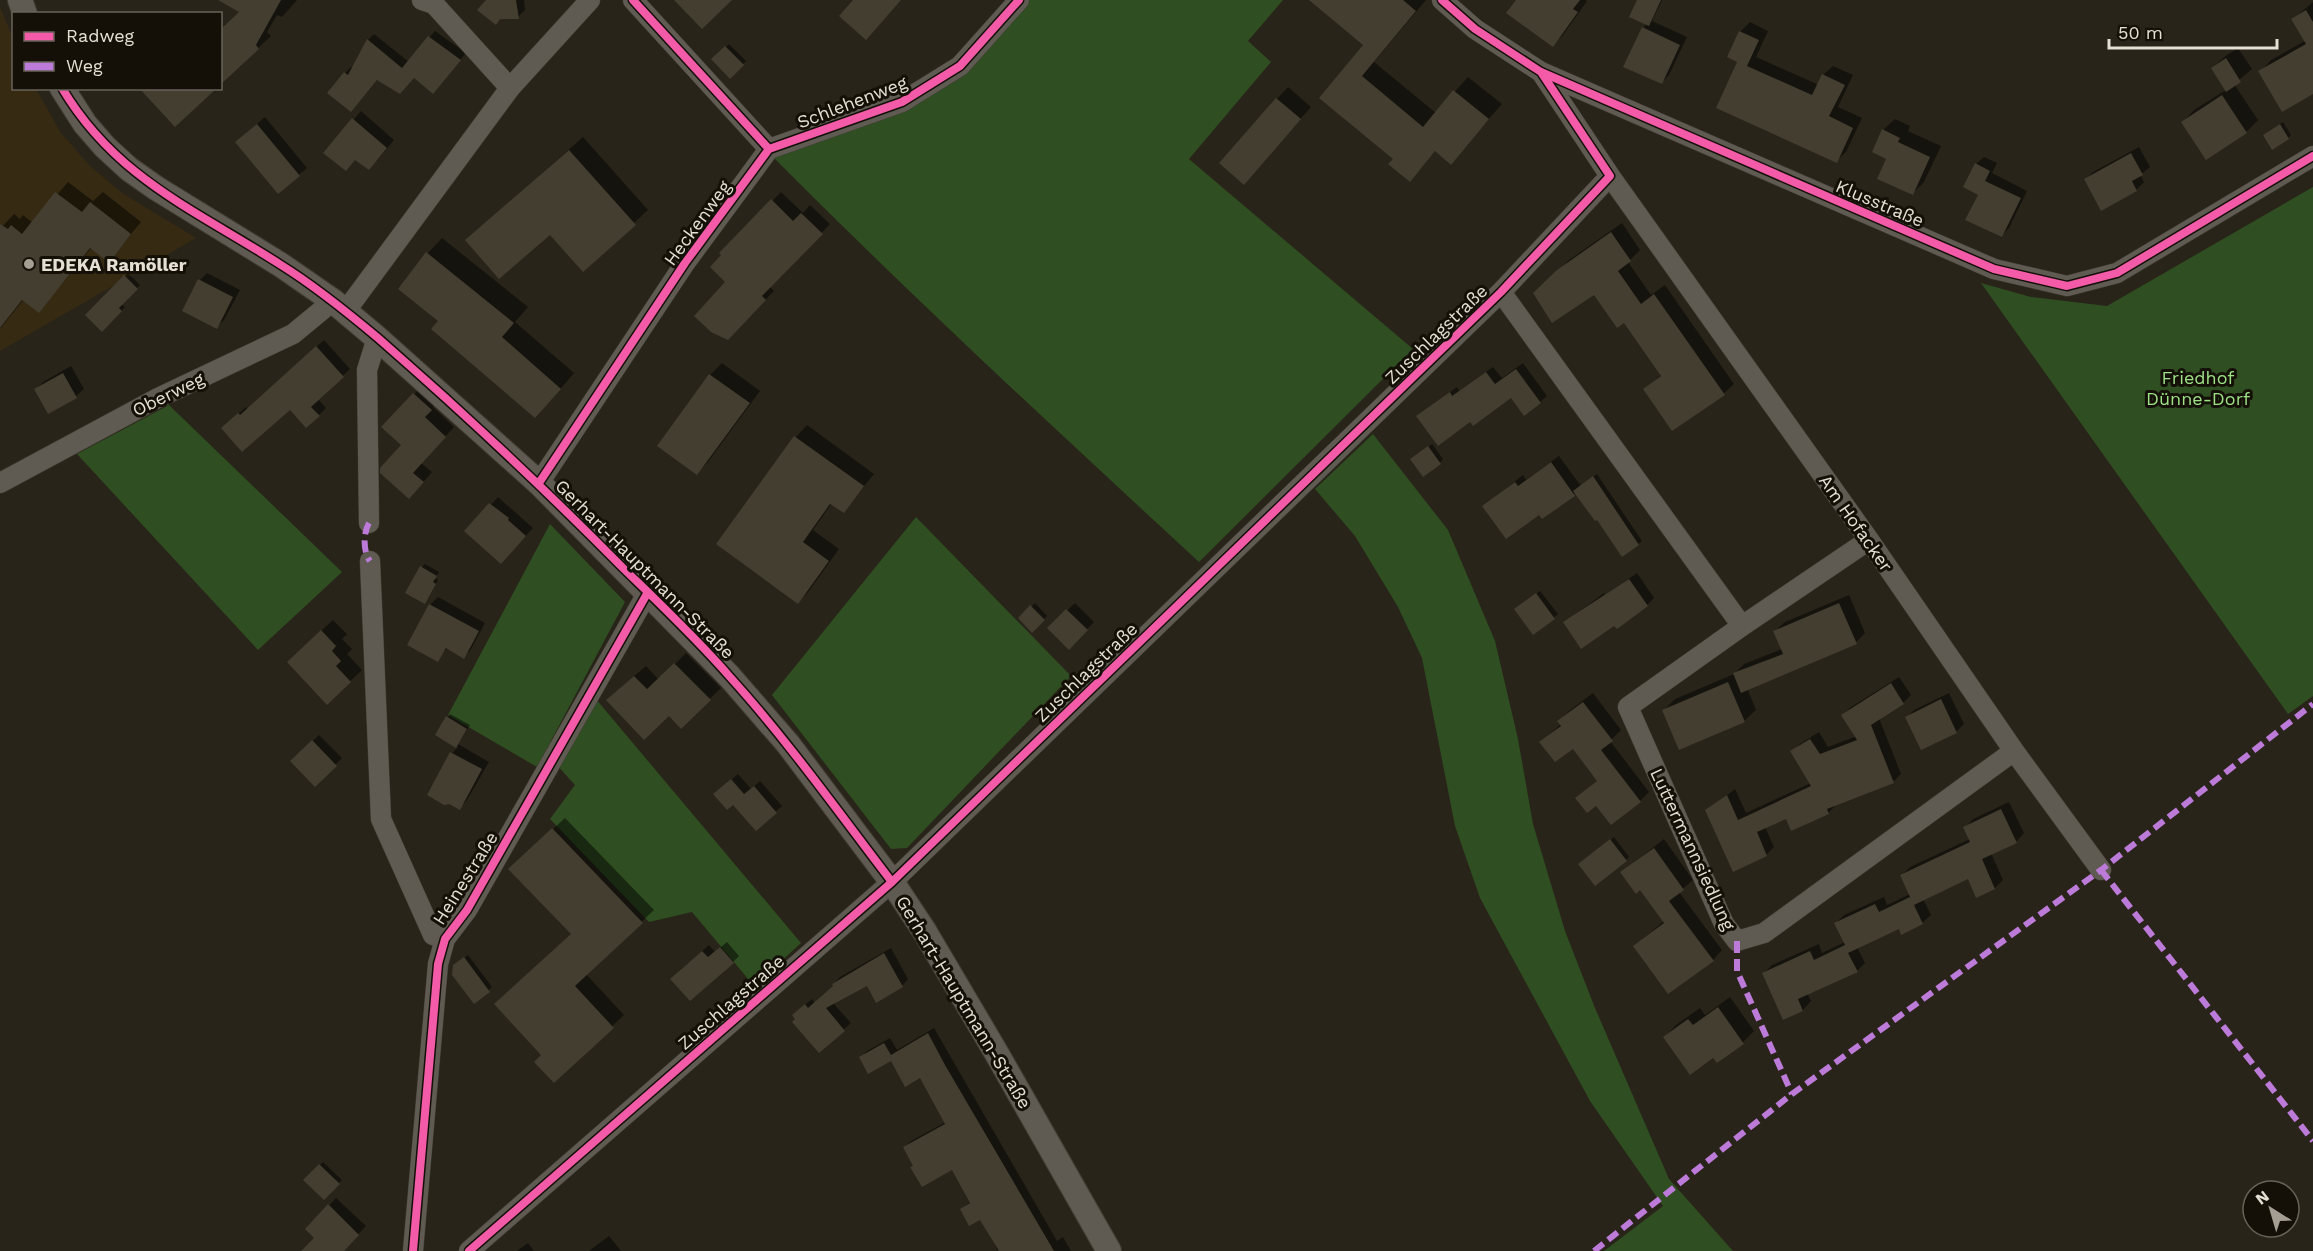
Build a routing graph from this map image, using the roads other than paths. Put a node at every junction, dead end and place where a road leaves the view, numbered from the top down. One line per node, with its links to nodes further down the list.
1 (422, 0): 7 (street)
2 (590, 0): 7 (street)
3 (633, 0): 9 (street)
4 (1019, 0): 9 (street, Schlehenweg)
5 (1442, 0): 6 (street, Klusstraße)
6 (1541, 72): 10 (street, Klusstraße); 11 (street)
7 (510, 88): 13 (street)
8 (63, 90): 13 (street, Gerhart-Hauptmann-Straße)
9 (769, 149): 16 (street, Heckenweg)
10 (2313, 156)
11 (1610, 176): 12 (street, Zuschlagstraße); 18 (street, Am Hofacker)
12 (1501, 292): 21 (street); 24 (street, Zuschlagstraße)
13 (339, 307): 14 (street, Gerhart-Hauptmann-Straße); 15 (street, Oberweg)
14 (377, 338): 16 (street, Gerhart-Hauptmann-Straße); 17 (street)
15 (0, 483)
16 (539, 483): 20 (street, Gerhart-Hauptmann-Straße)
17 (369, 524)
18 (1869, 540): 21 (street, Luttermannsiedlung); 22 (street, Am Hofacker)
19 (370, 561): 25 (street, Heinestraße)
20 (648, 592): 24 (street, Gerhart-Hauptmann-Straße); 25 (street, Heinestraße)
21 (1742, 626): 22 (street, Luttermannsiedlung)
22 (2014, 751): 23 (street, Am Hofacker)
23 (2101, 870)
24 (891, 882): 27 (street, Zuschlagstraße); 28 (street, Gerhart-Hauptmann-Straße)
25 (445, 939): 26 (street, Heinestraße)
26 (413, 1251)
27 (469, 1251)
28 (1109, 1251)

